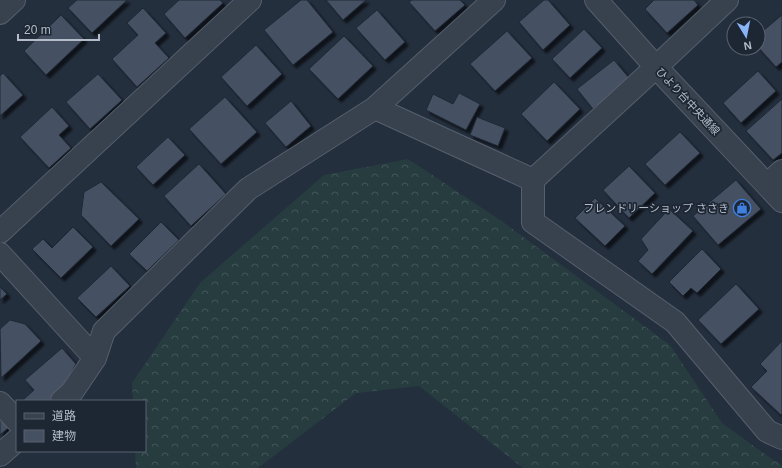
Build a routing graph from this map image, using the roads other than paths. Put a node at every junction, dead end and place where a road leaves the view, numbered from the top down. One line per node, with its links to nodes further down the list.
1 (14, 0): 6 (street)
2 (250, 0): 12 (street)
3 (494, 0): 8 (street)
4 (596, 0): 7 (street, ひより台中央通線)
5 (727, 0): 7 (street)
6 (0, 13)
7 (656, 67): 9 (street, ひより台中央通線); 10 (street)
8 (375, 108): 10 (street); 14 (street)
9 (775, 178): 11 (street, ひより台中央通線)
10 (533, 180): 18 (street)
11 (782, 201)
12 (0, 232)
13 (0, 254): 14 (street)
14 (95, 358): 15 (street)
15 (63, 400)
16 (0, 403): 17 (street)
17 (16, 420)
18 (782, 438)
19 (16, 441): 20 (street)
20 (0, 455)

